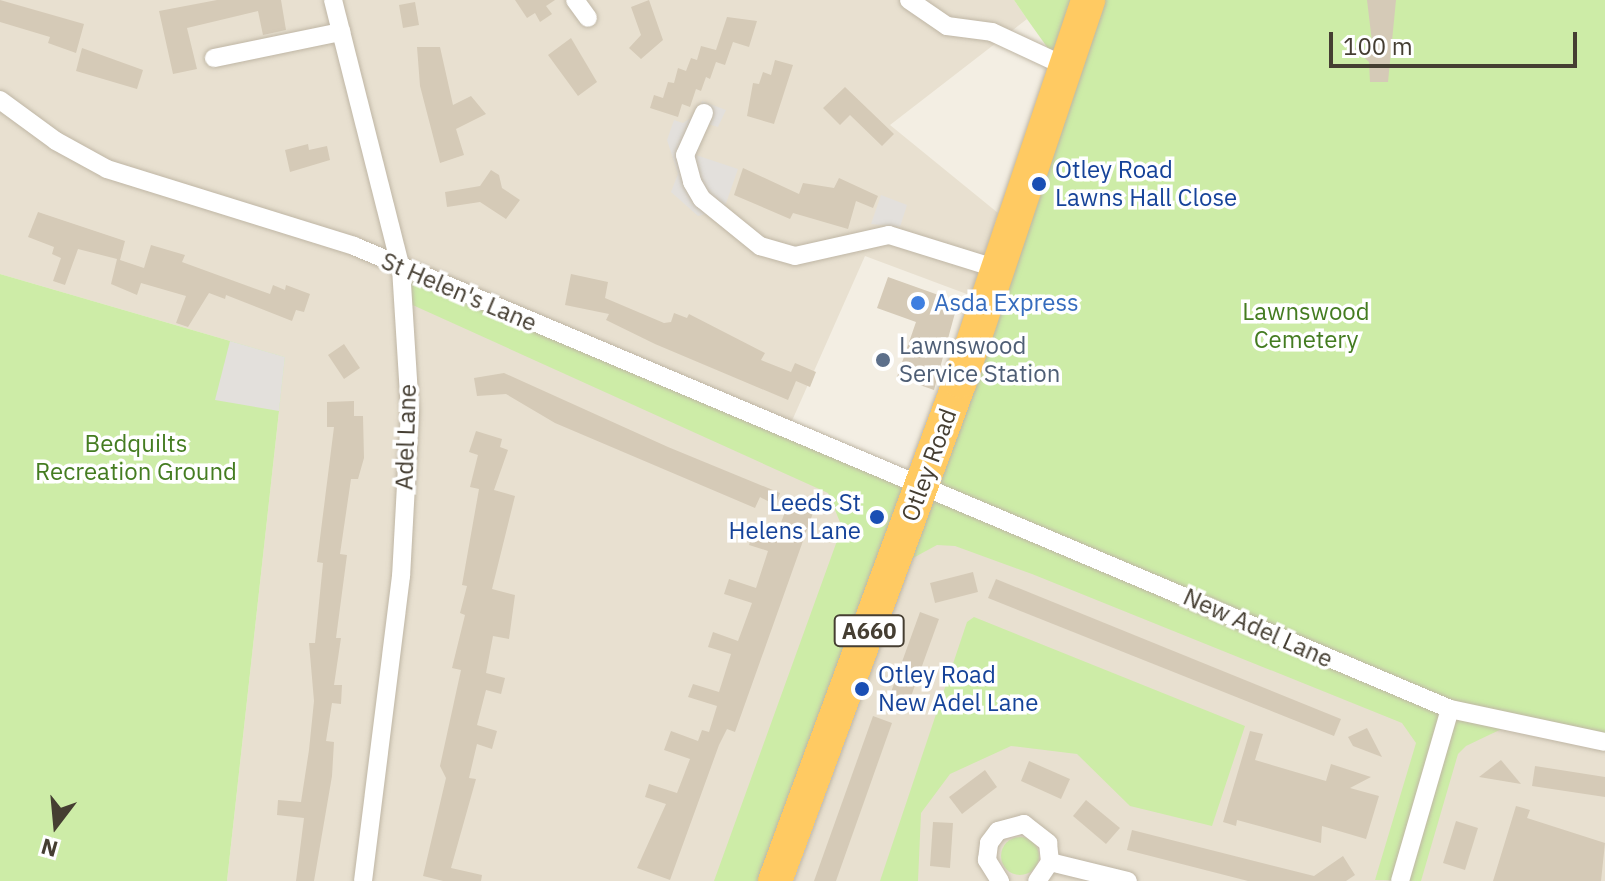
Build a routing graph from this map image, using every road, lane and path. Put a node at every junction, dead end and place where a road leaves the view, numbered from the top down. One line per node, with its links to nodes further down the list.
1 (333, 0): 6 (street, Adel Lane)
2 (575, 0): 5 (street)
3 (909, 0): 8 (street)
4 (1088, 0): 8 (highway, Otley Road / A660)
5 (588, 18)
6 (341, 32): 7 (street); 11 (street, Adel Lane)
7 (214, 58)
8 (1065, 66): 12 (highway, Otley Road / A660)
9 (0, 100): 11 (street, St Helen's Lane)
10 (704, 113): 12 (street)
11 (401, 268): 13 (street, St Helen's Lane); 17 (street, Adel Lane)
12 (995, 268): 13 (highway, Otley Road / A660)
13 (920, 487): 14 (street, New Adel Lane); 18 (highway, Otley Road / A660)
14 (1450, 709): 15 (street, New Adel Lane); 22 (street)
15 (1605, 742)
16 (1050, 862): 19 (street); 20 (street); 21 (street)
17 (363, 881)
18 (775, 881)
19 (1000, 881)
20 (1037, 881)
21 (1128, 881)
22 (1400, 881)

